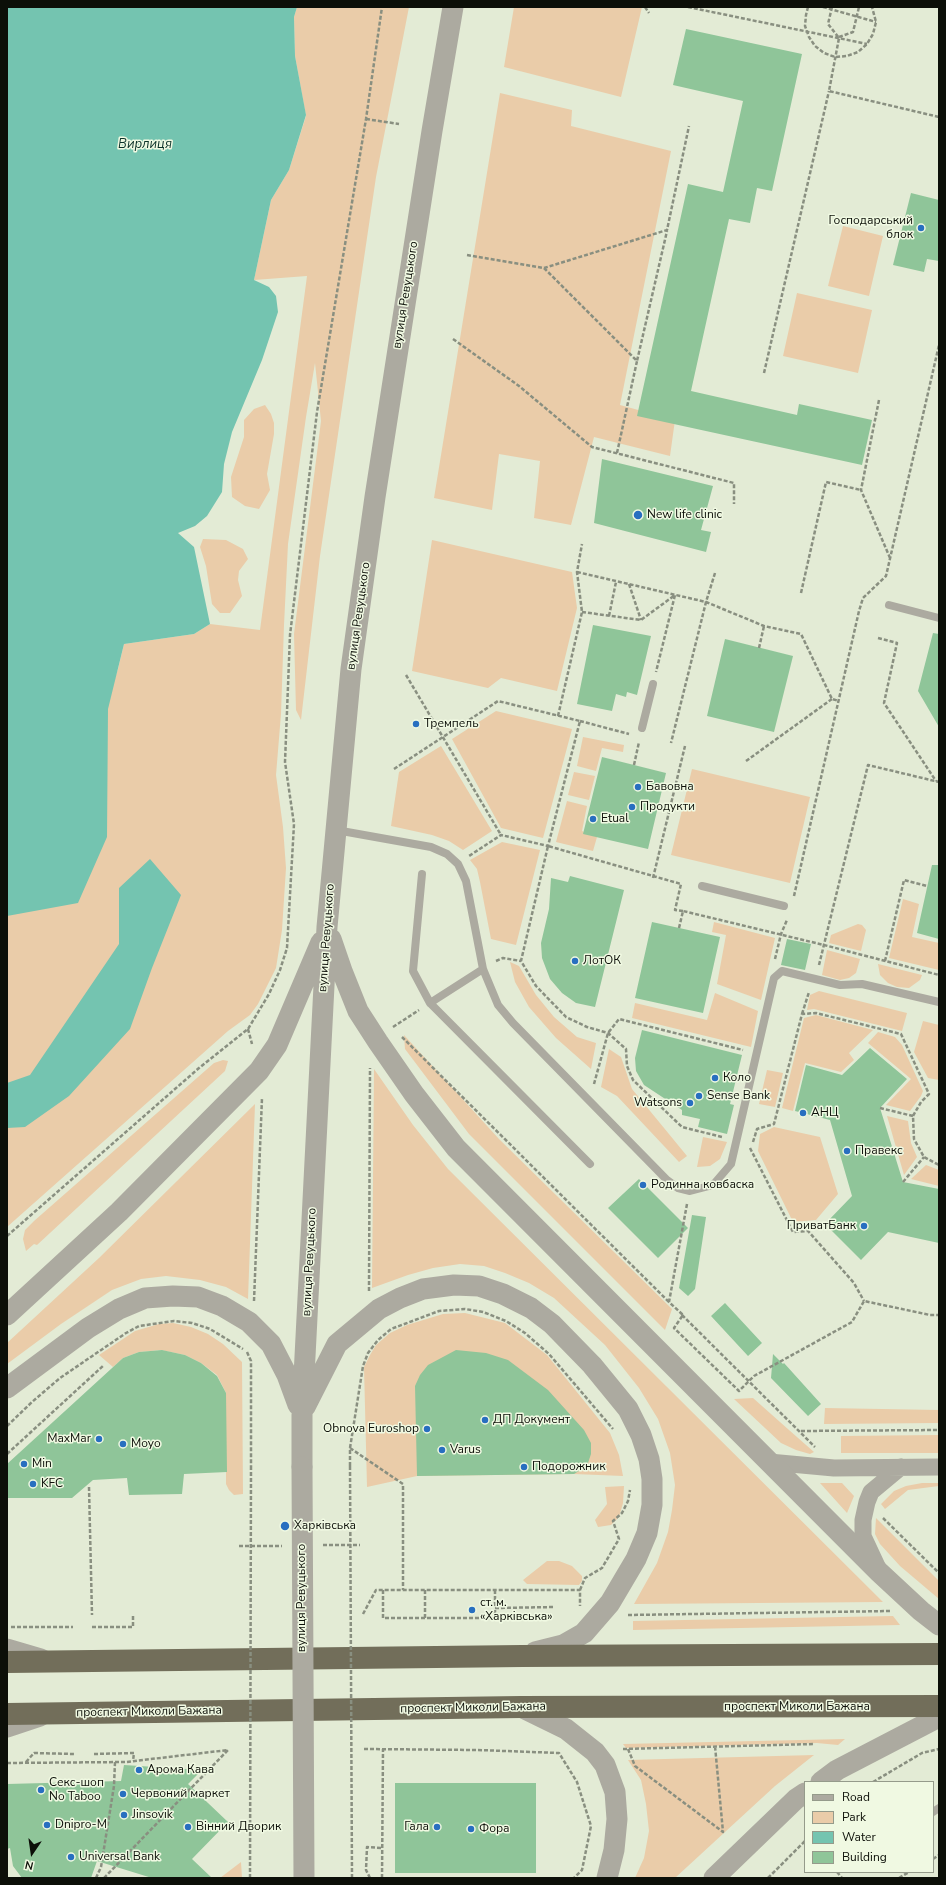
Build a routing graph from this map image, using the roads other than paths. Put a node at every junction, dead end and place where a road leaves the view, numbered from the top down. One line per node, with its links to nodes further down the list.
1 (454, 7): 6 (street, вулиця Ревуцького)
2 (889, 605): 3 (lane)
3 (939, 618)
4 (653, 684): 5 (lane)
5 (642, 728)
6 (335, 830): 10 (street, вулиця Ревуцького); 11 (lane)
7 (422, 874): 13 (lane)
8 (702, 886): 9 (lane)
9 (784, 906)
10 (327, 927): 15 (street); 17 (street, вулиця Ревуцького); 18 (street)
11 (483, 969): 12 (lane); 13 (lane)
12 (939, 1002)
13 (430, 1003): 14 (lane)
14 (590, 1164)
15 (7, 1315)
16 (7, 1388): 17 (street)
17 (302, 1415): 25 (street); 37 (street, вулиця Ревуцького, bridge)
18 (769, 1462): 19 (street); 21 (street)
19 (900, 1468): 20 (street); 21 (street)
20 (939, 1468)
21 (879, 1572): 22 (street)
22 (939, 1625)
23 (7, 1649): 26 (street)
24 (939, 1654): 25 (highway)
25 (522, 1656): 26 (highway)
26 (47, 1661): 27 (highway)
27 (7, 1662)
28 (939, 1706): 29 (highway, проспект Миколи Бажана)
29 (521, 1707): 31 (highway, проспект Миколи Бажана); 38 (street)
30 (7, 1714): 31 (highway, проспект Миколи Бажана)
31 (45, 1714): 33 (street)
32 (939, 1717): 34 (street)
33 (7, 1727)
34 (822, 1781)
35 (801, 1799): 36 (street)
36 (718, 1876)
37 (304, 1878)
38 (607, 1878)

